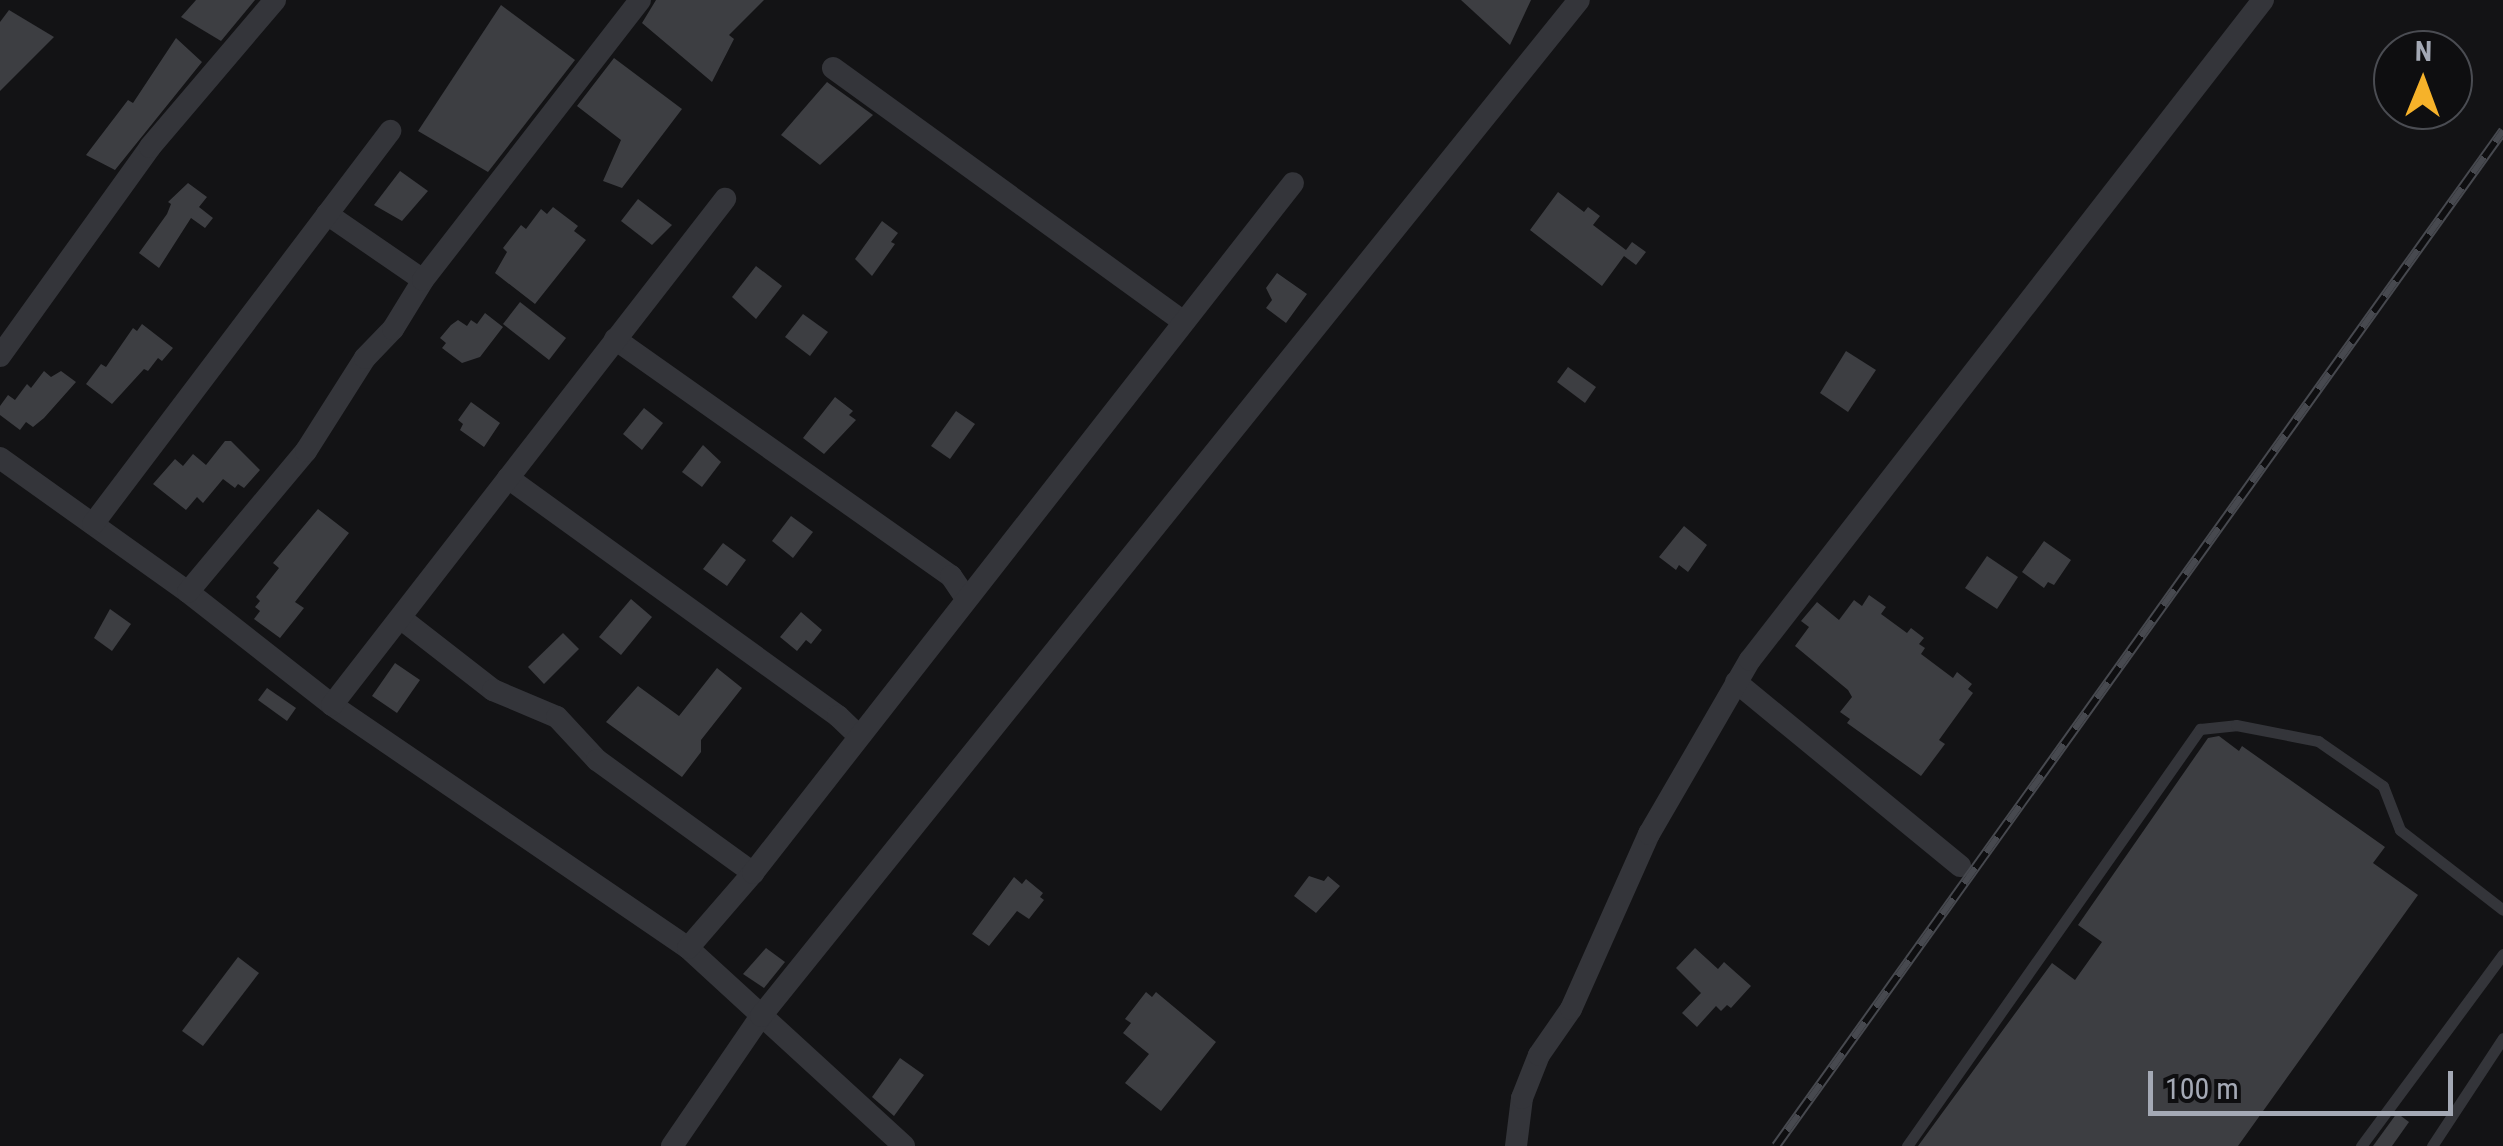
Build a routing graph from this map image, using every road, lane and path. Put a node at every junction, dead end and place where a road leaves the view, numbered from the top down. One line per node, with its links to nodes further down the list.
1 (275, 0): 12 (street)
2 (640, 0): 10 (street)
3 (1580, 0): 28 (street)
4 (2262, 0): 20 (street)
5 (833, 68): 11 (street)
6 (390, 131): 9 (street)
7 (1293, 183): 11 (street)
8 (726, 199): 13 (street)
9 (327, 214): 10 (street); 16 (street)
10 (423, 280): 17 (street)
11 (1183, 321): 18 (street)
12 (5, 339)
13 (615, 339): 15 (street); 18 (street)
14 (3, 466): 16 (street)
15 (508, 478): 19 (street); 22 (street)
16 (92, 524): 17 (street)
17 (188, 592): 21 (street)
18 (965, 597): 22 (street)
19 (403, 620): 21 (street); 24 (street)
20 (1736, 682): 23 (street); 32 (street)
21 (332, 705): 26 (street)
22 (858, 735): 24 (street)
23 (1960, 866)
24 (753, 874): 26 (street)
25 (2503, 910): 33 (lane)
26 (688, 948): 28 (street)
27 (2503, 954): 34 (lane)
28 (762, 1016): 30 (street); 31 (street)
29 (2503, 1038): 35 (lane)
30 (672, 1146)
31 (904, 1146)
32 (1516, 1146)
33 (1907, 1146)
34 (2361, 1146)
35 (2432, 1146)

